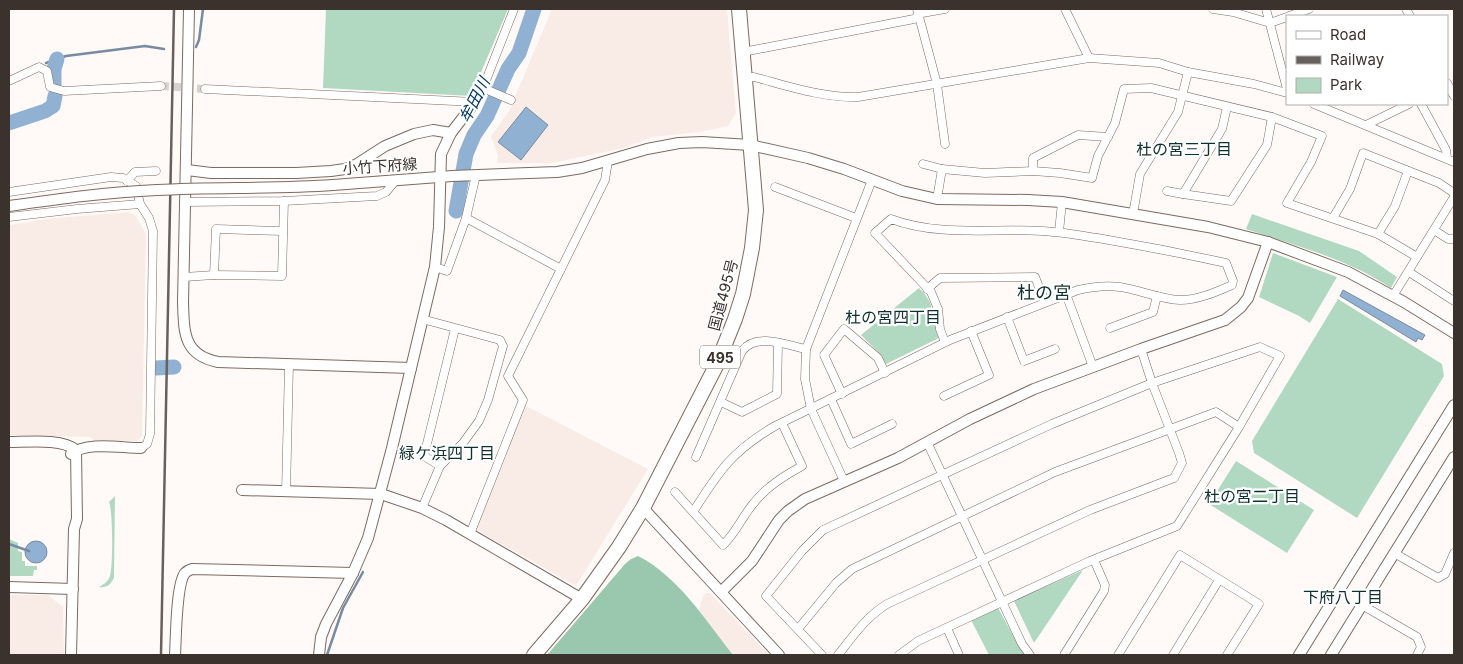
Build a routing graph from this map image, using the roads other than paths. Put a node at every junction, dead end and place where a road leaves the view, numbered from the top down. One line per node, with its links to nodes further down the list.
1 (189, 9): 43 (street)
2 (514, 9): 22 (street)
3 (739, 9): 13 (highway, 国道495号 / 495)
4 (945, 9): 9 (street)
5 (1064, 9): 14 (street)
6 (1213, 9): 12 (street)
7 (1266, 9): 12 (street)
8 (1309, 9): 10 (street)
9 (918, 12): 13 (street); 18 (street)
10 (1293, 15)
11 (1286, 18): 12 (street)
12 (1270, 23): 20 (street)
13 (743, 52): 16 (highway, 国道495号 / 495)
14 (1089, 58): 15 (street); 18 (street)
15 (1188, 72): 24 (street); 25 (street)
16 (745, 78): 18 (street); 38 (highway, 国道495号 / 495)
17 (9, 81): 21 (street)
18 (937, 84): 37 (street)
19 (1449, 84): 26 (street)
20 (1286, 85)
21 (161, 86)
22 (483, 88): 27 (street); 28 (street)
23 (205, 89): 28 (street)
24 (1286, 93)
25 (1182, 96): 32 (street); 36 (street); 64 (street)
26 (1454, 96)
27 (511, 100)
28 (475, 102): 35 (street)
29 (1316, 105): 34 (street)
30 (1407, 105): 34 (street)
31 (1422, 105): 39 (street)
32 (1227, 107): 33 (street); 56 (street)
33 (1272, 117): 56 (street); 68 (street)
34 (1366, 125): 39 (street)
35 (451, 133): 43 (street); 48 (street)
36 (1108, 137): 45 (street); 45 (street)
37 (945, 144)
38 (750, 145): 40 (street, 小竹下府線); 51 (street, 小竹下府線); 129 (highway, 国道495号 / 495)
39 (1450, 160)
40 (608, 162): 47 (street, 小竹下府線); 77 (street)
41 (923, 164): 42 (street)
42 (942, 169): 45 (street); 58 (street)
43 (187, 170): 60 (street)
44 (156, 171): 49 (street)
45 (1033, 171)
46 (1408, 171): 55 (street); 68 (street); 72 (street)
47 (473, 175): 48 (street, 小竹下府線); 66 (street)
48 (440, 177): 50 (street, 小竹下府線); 76 (street)
49 (127, 180): 54 (street); 62 (street)
50 (396, 180): 59 (street); 63 (street, 小竹下府線, bridge)
51 (872, 180): 58 (street, 小竹下府線); 67 (street)
52 (775, 187): 67 (street)
53 (1167, 191): 56 (street)
54 (9, 192)
55 (1454, 193)
56 (1183, 194)
57 (1454, 197): 69 (street)
58 (937, 199): 61 (street, 小竹下府線)
59 (284, 201): 60 (street); 70 (street)
60 (185, 202): 80 (street)
61 (1062, 202): 64 (street, 小竹下府線); 71 (street)
62 (140, 204): 65 (street); 116 (street)
63 (9, 206)
64 (1133, 214): 74 (street, 小竹下府線)
65 (9, 217)
66 (466, 218): 76 (street); 77 (street)
67 (856, 218): 95 (street)
68 (1333, 218): 72 (street)
69 (1434, 230): 73 (street); 75 (street)
70 (282, 231): 79 (street); 79 (street)
71 (1059, 232): 81 (street); 83 (street)
72 (1378, 234): 75 (street)
73 (1454, 239)
74 (1268, 242): 84 (street, 小竹下府線); 97 (street)
75 (1417, 258): 78 (street)
76 (435, 267): 88 (street)
77 (561, 269): 132 (street)
78 (1409, 272): 84 (street); 85 (street)
79 (214, 275): 80 (street)
80 (184, 277): 98 (street)
81 (927, 289): 86 (street); 93 (street)
82 (1066, 294): 83 (street); 86 (street); 99 (street)
83 (1157, 296): 89 (street)
84 (1393, 296): 92 (street, 小竹下府線)
85 (1454, 301)
86 (1045, 302): 87 (street)
87 (1007, 317): 91 (street); 96 (street)
88 (422, 319): 90 (street); 100 (street)
89 (1110, 328)
90 (455, 329): 120 (street); 120 (street)
91 (971, 332): 93 (street); 104 (street)
92 (1454, 333)
93 (945, 342): 101 (street)
94 (778, 343): 95 (street); 106 (street); 106 (street)
95 (806, 349): 108 (street)
96 (1055, 349)
97 (1141, 349): 99 (street); 102 (street)
98 (289, 365): 100 (street); 125 (street)
99 (1094, 367): 114 (street)
100 (411, 368): 127 (street)
101 (885, 373): 103 (street); 103 (street)
102 (1152, 383): 111 (street); 112 (street); 122 (street)
103 (842, 394): 105 (street)
104 (944, 396)
105 (831, 399): 108 (street); 110 (street)
106 (721, 402): 118 (street)
107 (1454, 405): 161 (street)
108 (811, 409): 109 (street); 123 (street)
109 (782, 423): 130 (street); 130 (street)
110 (892, 424)
111 (1239, 427): 112 (street); 136 (street)
112 (1170, 429): 131 (street); 135 (street)
113 (9, 442): 117 (street)
114 (927, 442): 122 (street); 123 (street)
115 (9, 447): 117 (street)
116 (141, 448): 117 (street)
117 (73, 452): 140 (street)
118 (696, 457)
119 (1454, 457): 121 (street)
120 (440, 466): 128 (street)
121 (1451, 470): 134 (street)
122 (942, 474): 131 (street); 146 (street)
123 (844, 481): 141 (street)
124 (242, 490): 125 (street)
125 (286, 492): 127 (street)
126 (675, 492): 130 (street)
127 (381, 494): 128 (street); 137 (street)
128 (422, 508): 132 (street)
129 (643, 508): 141 (street); 142 (highway, 国道495号 / 495)
130 (693, 512)
131 (962, 517): 135 (street); 146 (street)
132 (470, 534): 142 (street)
133 (1454, 553): 134 (street)
134 (1394, 554): 144 (street)
135 (982, 559): 143 (street); 153 (street)
136 (1094, 560): 143 (street); 157 (street)
137 (353, 573): 148 (street); 149 (street)
138 (1219, 580): 158 (street); 159 (street); 160 (street)
139 (9, 588): 140 (street)
140 (72, 589): 147 (street)
141 (721, 592): 151 (street)
142 (582, 599): 150 (highway, 国道495号 / 495)
143 (1002, 602): 145 (street); 156 (street)
144 (1362, 605): 162 (street); 163 (street)
145 (947, 628): 154 (street); 155 (street)
146 (798, 629): 152 (street)
147 (71, 655)
148 (175, 655)
149 (318, 655)
150 (534, 655)
151 (779, 655)
152 (822, 655)
153 (838, 655)
154 (899, 655)
155 (959, 655)
156 (1030, 655)
157 (1064, 655)
158 (1118, 655)
159 (1173, 655)
160 (1228, 655)
161 (1299, 655)
162 (1332, 655)
163 (1417, 655)

